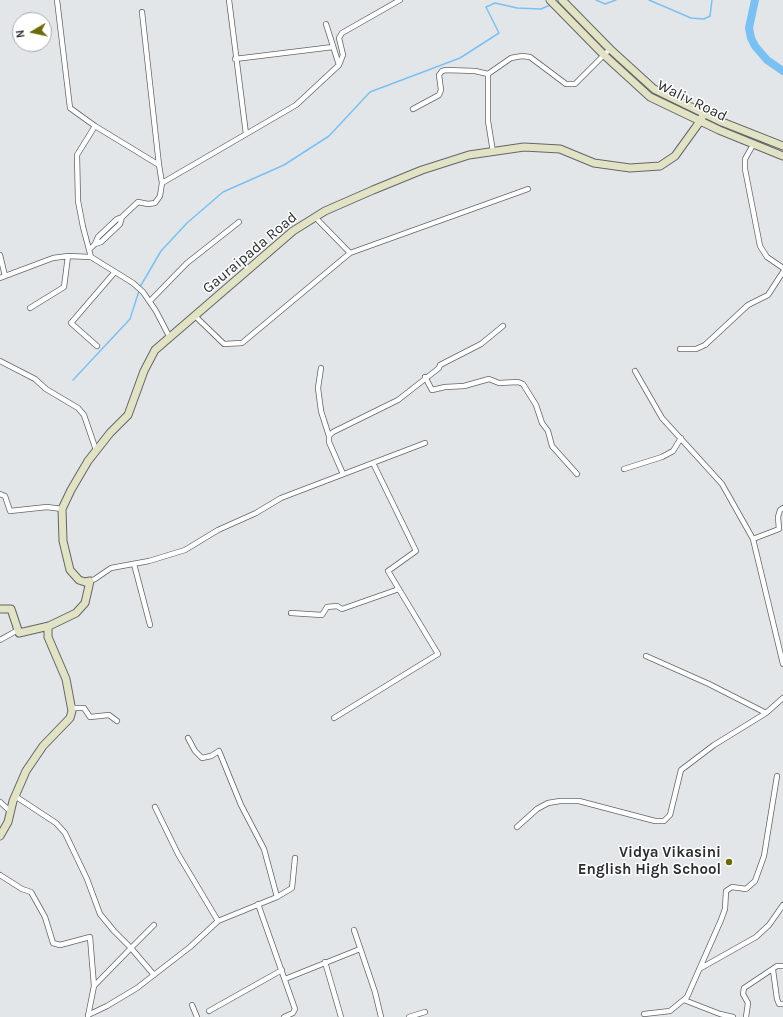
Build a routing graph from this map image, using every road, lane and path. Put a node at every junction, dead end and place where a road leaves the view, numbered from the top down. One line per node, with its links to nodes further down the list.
1 (57, 0): 17 (street)
2 (229, 0): 11 (street)
3 (400, 0): 12 (street)
4 (563, 1): 9 (street, Waliv Road)
5 (552, 2): 10 (street, Waliv Road)
6 (142, 12): 23 (street)
7 (326, 24): 8 (street)
8 (334, 47): 11 (street); 12 (street)
9 (610, 49): 10 (street); 15 (street, Waliv Road)
10 (604, 55): 13 (street); 16 (street, Waliv Road)
11 (235, 59): 18 (street)
12 (339, 65): 18 (street)
13 (488, 74): 14 (street); 21 (street)
14 (413, 109)
15 (704, 112): 16 (street, Gauraipada Road); 20 (street, Waliv Road)
16 (701, 120): 19 (street, Waliv Road); 21 (street, Gauraipada Road)
17 (95, 126): 23 (street); 28 (street)
18 (246, 134): 24 (street)
19 (754, 143): 22 (street, Waliv Road); 33 (street)
20 (783, 146)
21 (493, 152): 26 (street, Gauraipada Road)
22 (783, 156)
23 (159, 165): 24 (street)
24 (162, 182): 28 (street)
25 (528, 189): 29 (street)
26 (315, 217): 29 (street); 39 (street, Gauraipada Road)
27 (239, 222): 37 (street)
28 (89, 250): 32 (street)
29 (350, 253): 39 (street)
30 (0, 255): 36 (street)
31 (68, 256): 32 (street); 36 (street); 38 (street)
32 (91, 257): 35 (street)
33 (783, 268)
34 (783, 272): 43 (street)
35 (114, 273): 37 (street); 42 (street)
36 (2, 277)
37 (150, 301): 41 (street)
38 (30, 308)
39 (195, 316): 41 (street, Gauraipada Road)
40 (503, 326): 47 (street)
41 (170, 338): 51 (street, Gauraipada Road)
42 (97, 346)
43 (680, 349)
44 (0, 361): 51 (street)
45 (321, 368): 48 (street)
46 (635, 371): 49 (street)
47 (425, 377): 48 (street); 55 (street)
48 (329, 436): 54 (street)
49 (681, 438): 53 (street); 59 (street)
50 (425, 443): 52 (street)
51 (96, 450): 58 (street, Gauraipada Road)
52 (373, 463): 54 (street); 62 (street)
53 (624, 469)
54 (343, 474): 60 (street)
55 (577, 474)
56 (0, 494): 58 (street)
57 (783, 508): 59 (street)
58 (62, 509): 61 (street, Gauraipada Road)
59 (753, 539): 70 (street)
60 (134, 564): 61 (street); 65 (street)
61 (90, 581): 66 (street)
62 (399, 589): 64 (street); 74 (street)
63 (0, 609): 67 (street)
64 (291, 613)
65 (150, 625)
66 (49, 626): 67 (street); 72 (street)
67 (18, 630): 68 (street)
68 (0, 640)
69 (646, 656): 73 (street)
70 (783, 664)
71 (783, 698): 73 (street)
72 (72, 708): 75 (street); 78 (street)
73 (766, 713): 82 (street)
74 (334, 718)
75 (118, 721)
76 (188, 738): 86 (street)
77 (777, 776): 96 (street)
78 (15, 796): 81 (street); 92 (street)
79 (0, 802): 81 (street)
80 (155, 807): 89 (street)
81 (11, 812): 83 (street)
82 (517, 827)
83 (0, 836)
84 (295, 858): 86 (street)
85 (0, 875): 101 (street)
86 (277, 897): 87 (street)
87 (258, 904): 89 (street); 97 (street)
88 (783, 905): 96 (street)
89 (218, 921): 99 (street)
90 (154, 925): 92 (street)
91 (354, 930): 93 (street)
92 (131, 948): 99 (street); 101 (street)
93 (360, 949): 94 (street); 113 (street)
94 (325, 962): 100 (street); 109 (street)
95 (783, 966): 98 (street)
96 (702, 968): 102 (street)
97 (282, 970): 100 (street); 105 (street)
98 (773, 970): 103 (street); 117 (street)
99 (154, 975): 110 (street)
100 (286, 979): 112 (street)
101 (94, 986): 110 (street)
102 (684, 1000): 106 (street); 116 (street)
103 (783, 1004)
104 (192, 1005): 111 (street)
105 (208, 1011)
106 (670, 1011): 108 (street); 115 (street)
107 (425, 1012): 114 (street)
108 (644, 1014)
109 (341, 1015)
110 (88, 1016)
111 (197, 1017)
112 (284, 1017)
113 (380, 1017)
114 (409, 1017)
115 (670, 1017)
116 (733, 1017)
117 (746, 1017)

